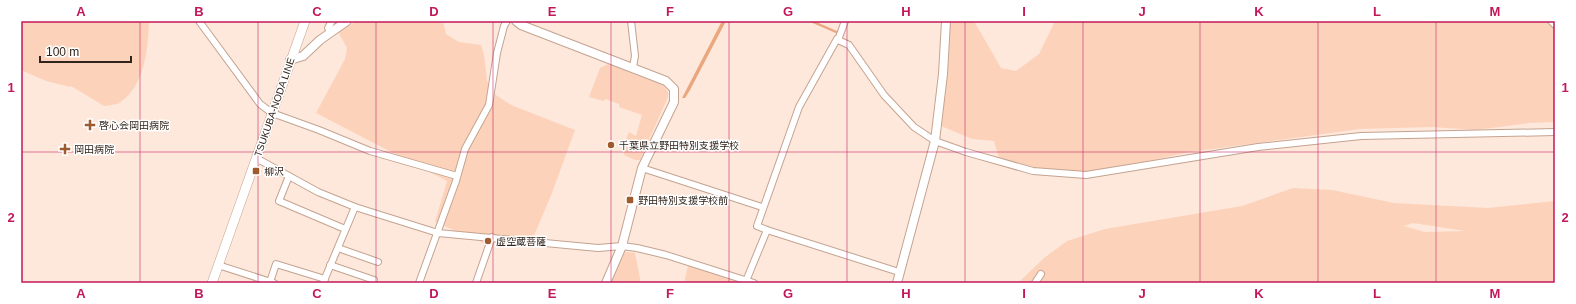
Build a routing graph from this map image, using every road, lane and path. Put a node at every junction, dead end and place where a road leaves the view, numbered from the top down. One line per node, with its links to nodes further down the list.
1 (198, 21): 16 (street)
2 (304, 21): 14 (main road, TSUKUBA-NODA LINE)
3 (332, 21): 12 (street)
4 (347, 21): 12 (street)
5 (507, 21): 22 (street)
6 (516, 21): 15 (street)
7 (631, 21): 15 (street)
8 (845, 21): 13 (street)
9 (946, 21): 18 (street)
10 (1551, 21): 11 (street)
11 (1555, 25)
12 (330, 32): 14 (street)
13 (838, 40): 18 (street); 24 (street)
14 (290, 60): 16 (main road, TSUKUBA-NODA LINE)
15 (633, 67): 20 (street)
16 (272, 113): 19 (main road, TSUKUBA-NODA LINE); 22 (street)
17 (1555, 132): 18 (street)
18 (935, 141): 34 (street)
19 (256, 158): 21 (street); 32 (main road, TSUKUBA-NODA LINE)
20 (642, 168): 24 (street); 29 (street)
21 (289, 176): 23 (street); 25 (street)
22 (457, 176): 27 (street)
23 (355, 207): 25 (street); 27 (street)
24 (762, 207): 26 (street)
25 (345, 229): 30 (street)
26 (767, 230): 34 (street); 38 (street)
27 (438, 233): 28 (street); 41 (street)
28 (492, 237): 29 (street); 42 (street)
29 (622, 246): 38 (street); 43 (street)
30 (338, 248): 31 (street); 33 (street)
31 (378, 262)
32 (218, 265): 39 (street); 40 (main road, TSUKUBA-NODA LINE)
33 (330, 265): 36 (street); 37 (street)
34 (899, 272): 45 (street)
35 (1041, 274): 46 (street)
36 (374, 280)
37 (324, 281): 39 (street)
38 (746, 281): 44 (street)
39 (272, 282)
40 (212, 283)
41 (420, 283)
42 (476, 283)
43 (606, 283)
44 (754, 283)
45 (897, 283)
46 (1035, 283)

